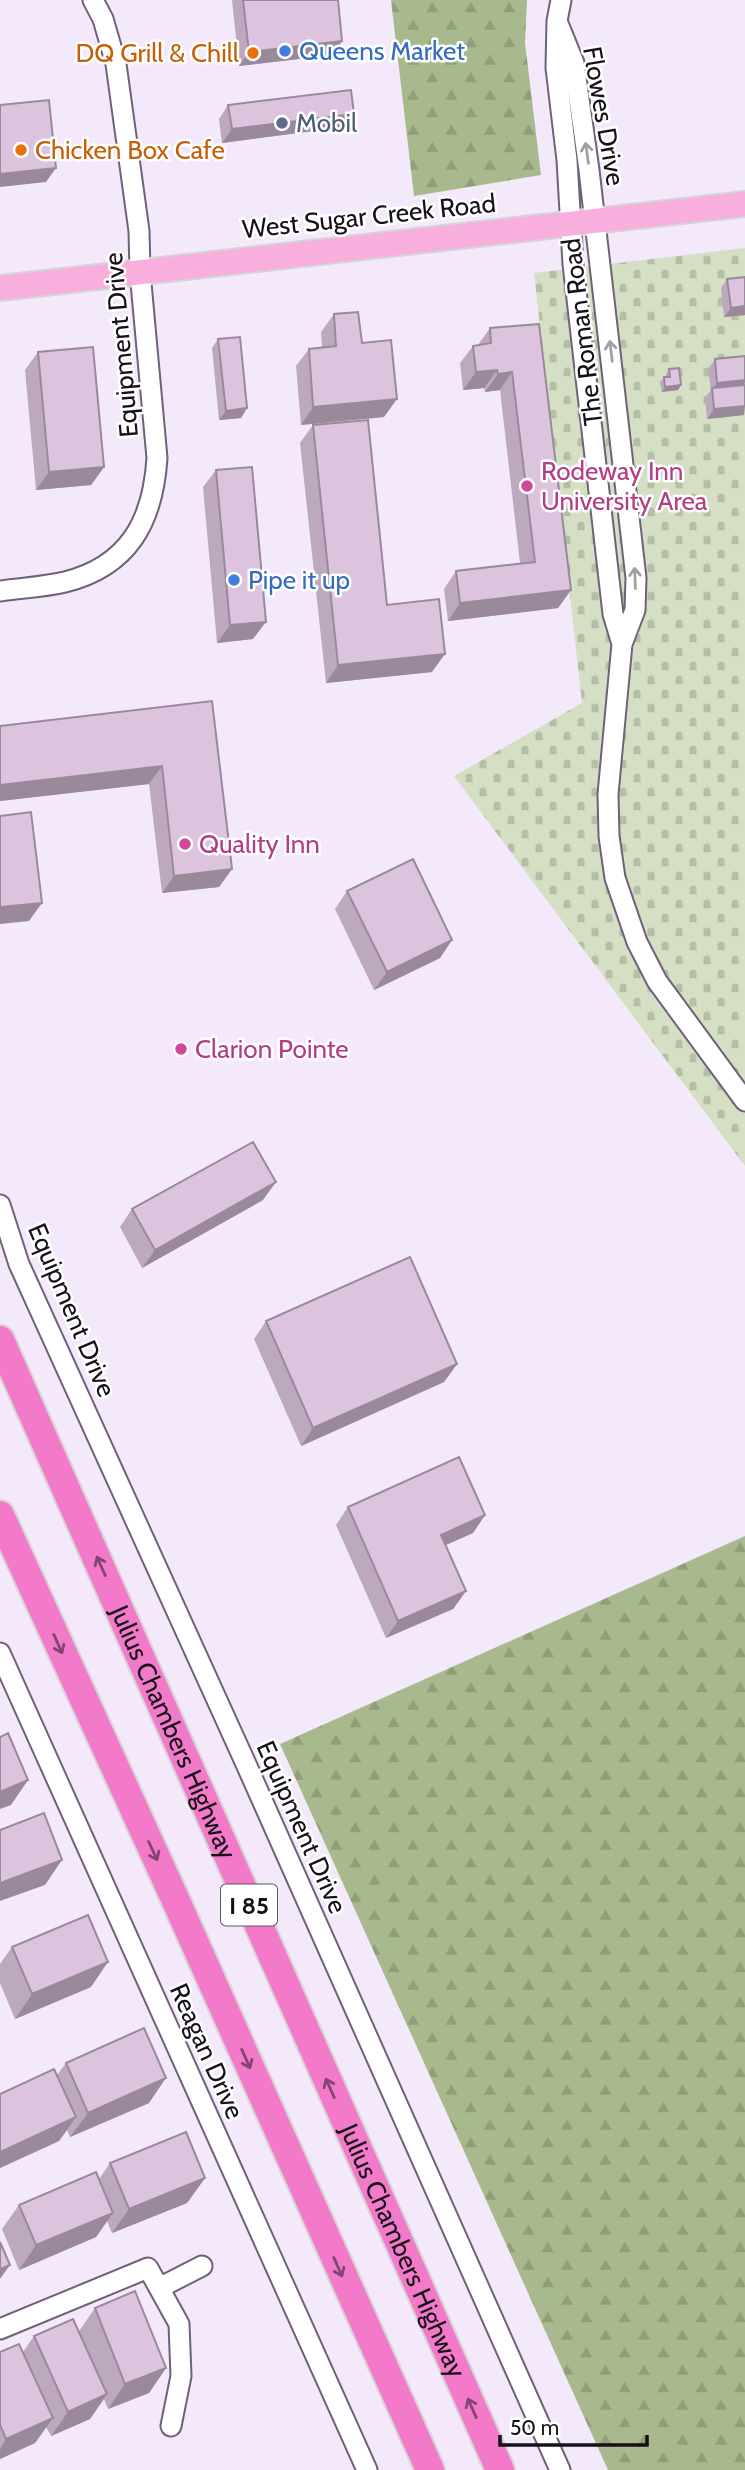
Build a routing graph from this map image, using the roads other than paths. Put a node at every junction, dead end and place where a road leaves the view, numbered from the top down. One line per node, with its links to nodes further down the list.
1 (93, 0): 5 (street, Equipment Drive)
2 (561, 0): 4 (street, Flowes Drive)
3 (745, 204): 4 (main road, West Sugar Creek Road)
4 (583, 222): 5 (main road, West Sugar Creek Road); 8 (street, The Roman Road); 8 (street, The Roman Road, one-way to 4)
5 (140, 272): 6 (main road, West Sugar Creek Road); 7 (street, Equipment Drive)
6 (0, 288)
7 (0, 591)
8 (622, 643): 9 (street, The Roman Road)
9 (745, 1101)
10 (0, 1205): 21 (street, Equipment Drive)
11 (0, 1340): 20 (highway, Julius Chambers Highway / I 85, one-way to 11)
12 (0, 1515): 19 (highway, I 85, one-way to 19)
13 (0, 1653): 18 (street, Reagan Drive)
14 (202, 2266): 15 (street)
15 (159, 2288): 16 (street); 17 (street)
16 (0, 2329)
17 (171, 2426)
18 (367, 2470)
19 (430, 2470)
20 (500, 2470)
21 (560, 2470)

